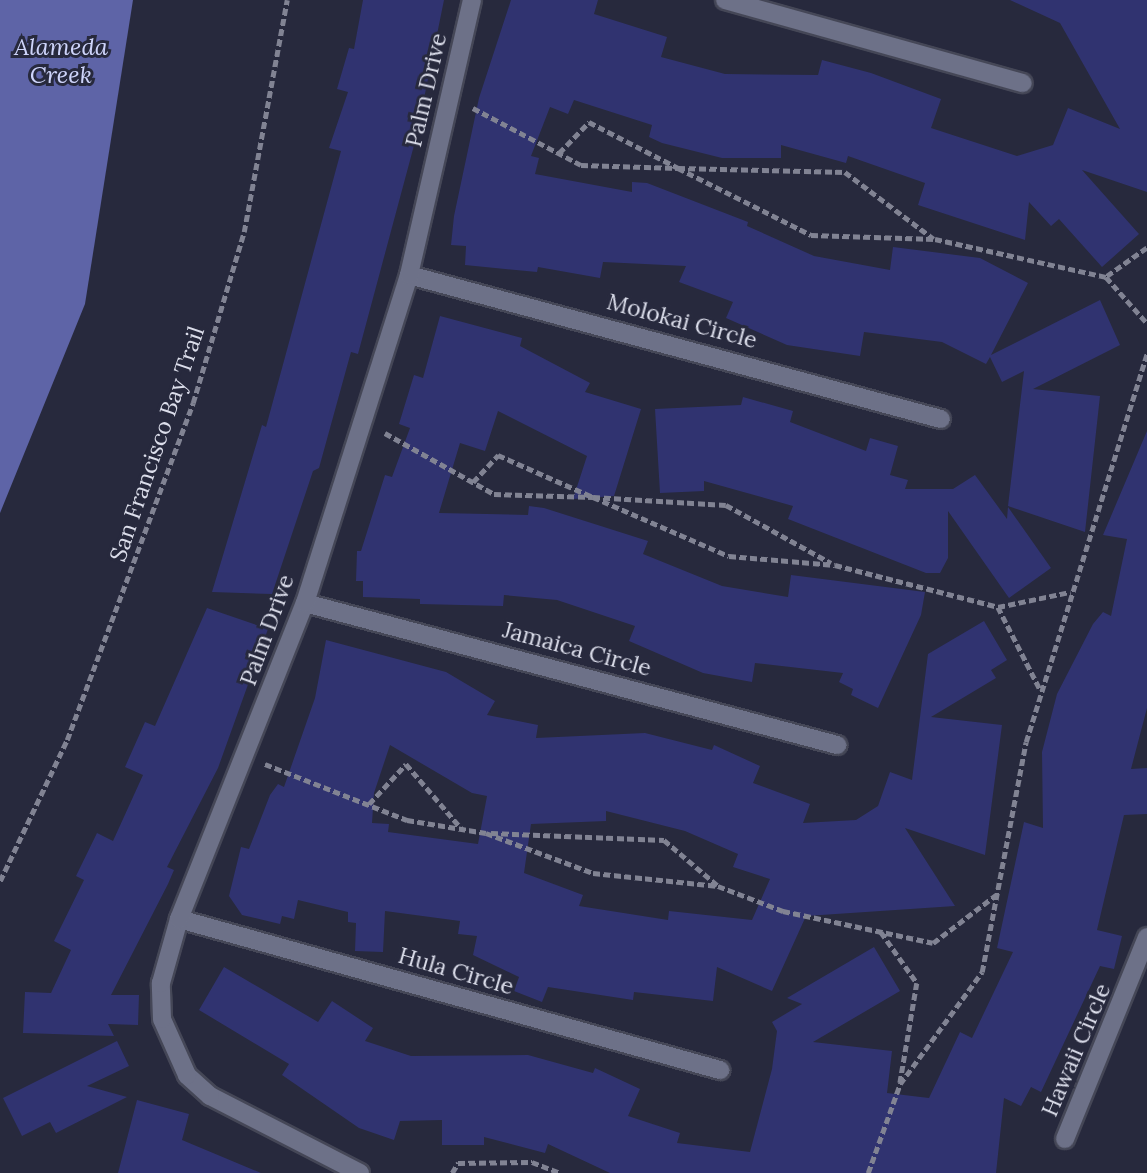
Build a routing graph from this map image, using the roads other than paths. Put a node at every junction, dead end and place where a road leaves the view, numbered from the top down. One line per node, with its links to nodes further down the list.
1 (472, 0): 4 (street, Palm Drive)
2 (725, 0): 3 (street)
3 (1023, 83)
4 (409, 275): 5 (street, Molokai Circle); 6 (street, Palm Drive)
5 (940, 419)
6 (304, 603): 7 (street, Jamaica Circle); 8 (street, Palm Drive)
7 (837, 745)
8 (179, 919): 11 (street, Hula Circle); 13 (street, Palm Drive)
9 (1147, 937): 10 (street, Hawaii Circle)
10 (1140, 984): 12 (street, Hawaii Circle)
11 (720, 1070)
12 (1065, 1139)
13 (360, 1173)

